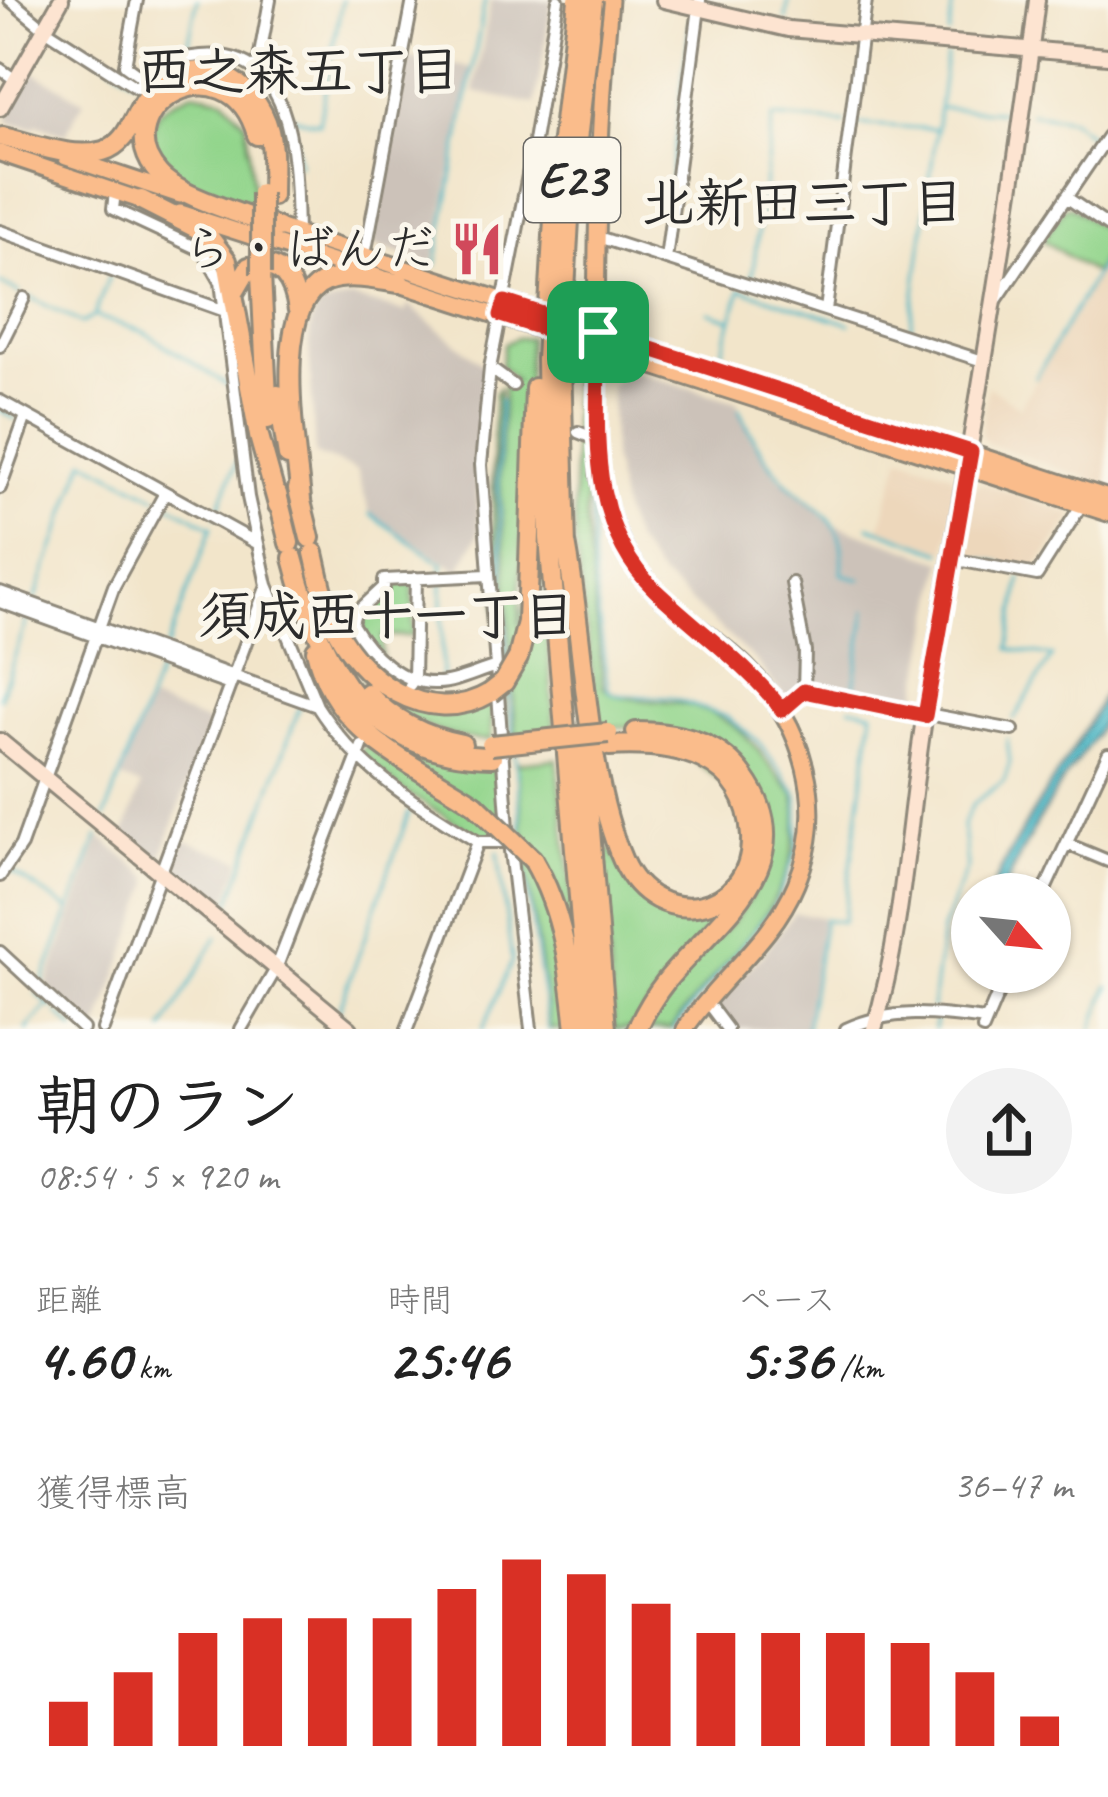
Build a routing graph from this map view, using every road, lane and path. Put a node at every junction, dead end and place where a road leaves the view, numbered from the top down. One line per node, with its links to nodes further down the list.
1 (10, 0): 14 (street)
2 (61, 0): 14 (street)
3 (137, 0): 21 (street)
4 (270, 0): 19 (street)
5 (413, 0): 35 (street)
6 (557, 0): 20 (street)
7 (578, 0): 48 (highway, E23, bridge)
8 (593, 0): 48 (highway, E23, bridge)
9 (610, 0): 23 (main road)
10 (664, 0): 13 (street)
11 (866, 0): 15 (street)
12 (1037, 0): 16 (street)
13 (699, 4): 15 (street); 36 (street)
14 (45, 29): 21 (street); 22 (street)
15 (861, 38): 16 (street); 44 (street)
16 (1031, 51): 17 (street); 41 (street)
17 (1108, 56)
18 (0, 69): 22 (street)
19 (257, 71): 21 (street); 33 (street)
20 (545, 75): 23 (street); 42 (street)
21 (143, 78)
22 (16, 80): 24 (street)
23 (602, 85): 34 (main road)
24 (0, 107)
25 (1108, 136): 29 (street)
26 (1, 142): 27 (main road); 28 (highway); 33 (main road)
27 (115, 192): 30 (main road); 45 (street)
28 (267, 194): 33 (highway); 37 (highway, bridge)
29 (1066, 197): 31 (street); 41 (street)
30 (141, 200): 38 (main road); 39 (highway)
31 (1108, 226)
32 (0, 231): 45 (street)
33 (288, 231): 35 (main road)
34 (598, 237): 36 (street); 46 (main road)
35 (365, 255): 42 (main road)
36 (666, 259): 44 (street)
37 (267, 275): 60 (highway); 62 (highway)
38 (400, 283): 42 (main road); 43 (highway)
39 (235, 290): 43 (highway); 62 (highway)
40 (24, 298): 47 (street)
41 (998, 299): 49 (street)
42 (503, 308): 46 (main road); 50 (street)
43 (298, 310): 60 (highway)
44 (826, 310): 49 (street)
45 (228, 312): 65 (street)
46 (598, 339): 55 (main road); 56 (main road)
47 (0, 346)
48 (548, 360): 64 (highway, E23); 74 (highway, bridge); 110 (highway, E23)
49 (986, 362): 56 (street)
50 (490, 368): 51 (street); 67 (street)
51 (513, 385)
52 (0, 401): 53 (street)
53 (26, 416): 57 (street); 58 (street)
54 (578, 432): 55 (street)
55 (598, 440): 81 (main road)
56 (969, 458): 59 (main road); 61 (main road); 66 (street)
57 (0, 488)
58 (165, 493): 65 (street); 75 (street)
59 (1108, 498)
60 (301, 500): 74 (highway)
61 (1082, 504): 63 (main road); 66 (street)
62 (278, 505): 73 (highway)
63 (1108, 513)
64 (565, 538): 84 (highway); 111 (highway, E23)
65 (257, 543): 70 (street)
66 (952, 559): 82 (street)
67 (488, 575): 68 (street); 76 (street)
68 (416, 578): 78 (street); 78 (street)
69 (792, 583): 79 (street)
70 (267, 585): 77 (street); 80 (street)
71 (0, 592): 75 (street)
72 (0, 602): 75 (street)
73 (310, 619): 87 (highway); 109 (highway, bridge)
74 (332, 621): 87 (highway)
75 (96, 632): 77 (street); 89 (street)
76 (494, 667): 78 (street); 91 (street)
77 (231, 680): 80 (street); 96 (street)
78 (411, 683)
79 (804, 691): 81 (street); 82 (street)
80 (317, 706): 86 (street)
81 (782, 710): 100 (main road)
82 (925, 716): 83 (street); 101 (street)
83 (1013, 730)
84 (608, 739): 87 (highway); 112 (highway)
85 (0, 741): 89 (street)
86 (359, 751): 90 (street); 98 (street)
87 (492, 751)
88 (1108, 754): 92 (street)
89 (44, 778): 94 (street); 96 (street)
90 (478, 842): 91 (street); 107 (street)
91 (509, 842): 108 (street)
92 (1066, 844): 93 (street); 95 (street)
93 (1108, 861)
94 (2, 870)
95 (1053, 873)
96 (160, 874): 98 (street); 104 (street)
97 (0, 952): 103 (street)
98 (276, 968): 105 (street); 106 (street)
99 (996, 993): 102 (street)
100 (706, 1001): 113 (main road); 114 (street)
101 (876, 1022): 102 (street); 115 (street)
102 (982, 1022)
103 (83, 1029)
104 (103, 1029)
105 (241, 1029)
106 (350, 1029)
107 (407, 1029)
108 (531, 1029)
109 (576, 1029)
110 (590, 1029)
111 (606, 1029)
112 (637, 1029)
113 (685, 1029)
114 (728, 1029)
115 (846, 1029)

